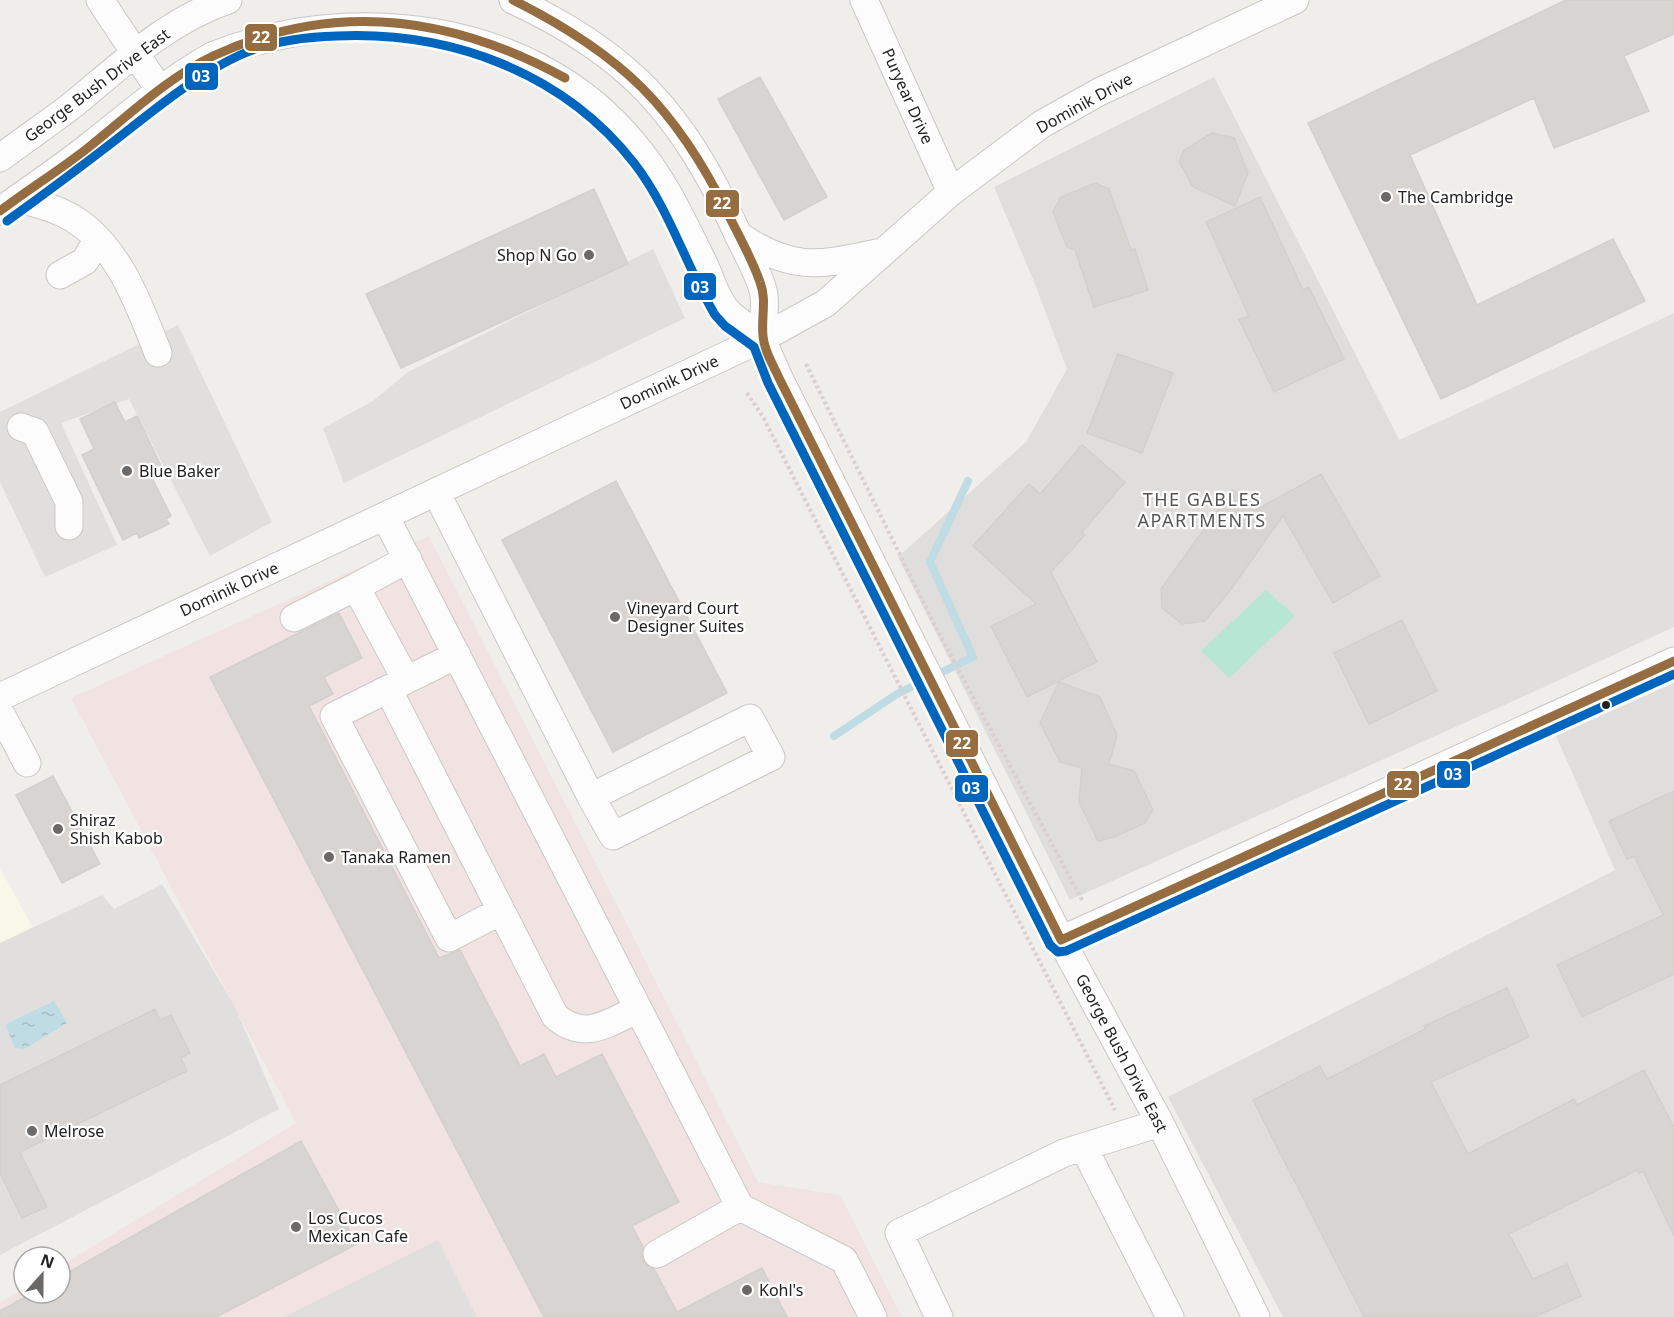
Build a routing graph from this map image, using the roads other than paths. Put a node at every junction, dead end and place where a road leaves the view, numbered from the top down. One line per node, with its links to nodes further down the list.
1 (100, 0): 7 (street)
2 (228, 0): 7 (street, George Bush Drive East)
3 (513, 0): 6 (street, George Bush Drive East)
4 (864, 0): 10 (street, Puryear Drive)
5 (1295, 0): 10 (street, Dominik Drive)
6 (560, 10): 12 (street, George Bush Drive East)
7 (136, 52): 8 (street); 9 (street, George Bush Drive East)
8 (159, 89): 11 (street); 16 (street)
9 (0, 158)
10 (951, 192): 14 (street, Dominik Drive)
11 (8, 205): 13 (street)
12 (738, 235): 14 (street); 16 (street, George Bush Drive East)
13 (97, 240): 15 (street); 17 (street)
14 (883, 251): 16 (street, Dominik Drive)
15 (60, 275)
16 (763, 338): 19 (street, Dominik Drive); 33 (street, George Bush Drive East)
17 (158, 353)
18 (21, 427): 21 (street)
19 (436, 492): 20 (street, Dominik Drive); 31 (street)
20 (386, 516): 22 (street); 28 (street, Dominik Drive)
21 (69, 526)
22 (408, 559): 23 (street); 25 (street)
23 (356, 587): 24 (street); 27 (street)
24 (294, 618)
25 (457, 655): 27 (street); 34 (street)
26 (1674, 662): 33 (street)
27 (397, 685): 32 (street); 32 (street)
28 (0, 697)
29 (0, 712): 30 (street)
30 (27, 763)
31 (591, 797): 31 (street)
32 (501, 911): 34 (street)
33 (1061, 940): 35 (street, George Bush Drive East)
34 (638, 1009): 37 (street)
35 (1160, 1123): 36 (street); 42 (street, George Bush Drive East)
36 (1084, 1148): 40 (street); 41 (street)
37 (740, 1207): 38 (street); 39 (street)
38 (657, 1254)
39 (873, 1317)
40 (939, 1317)
41 (1170, 1317)
42 (1256, 1317)

